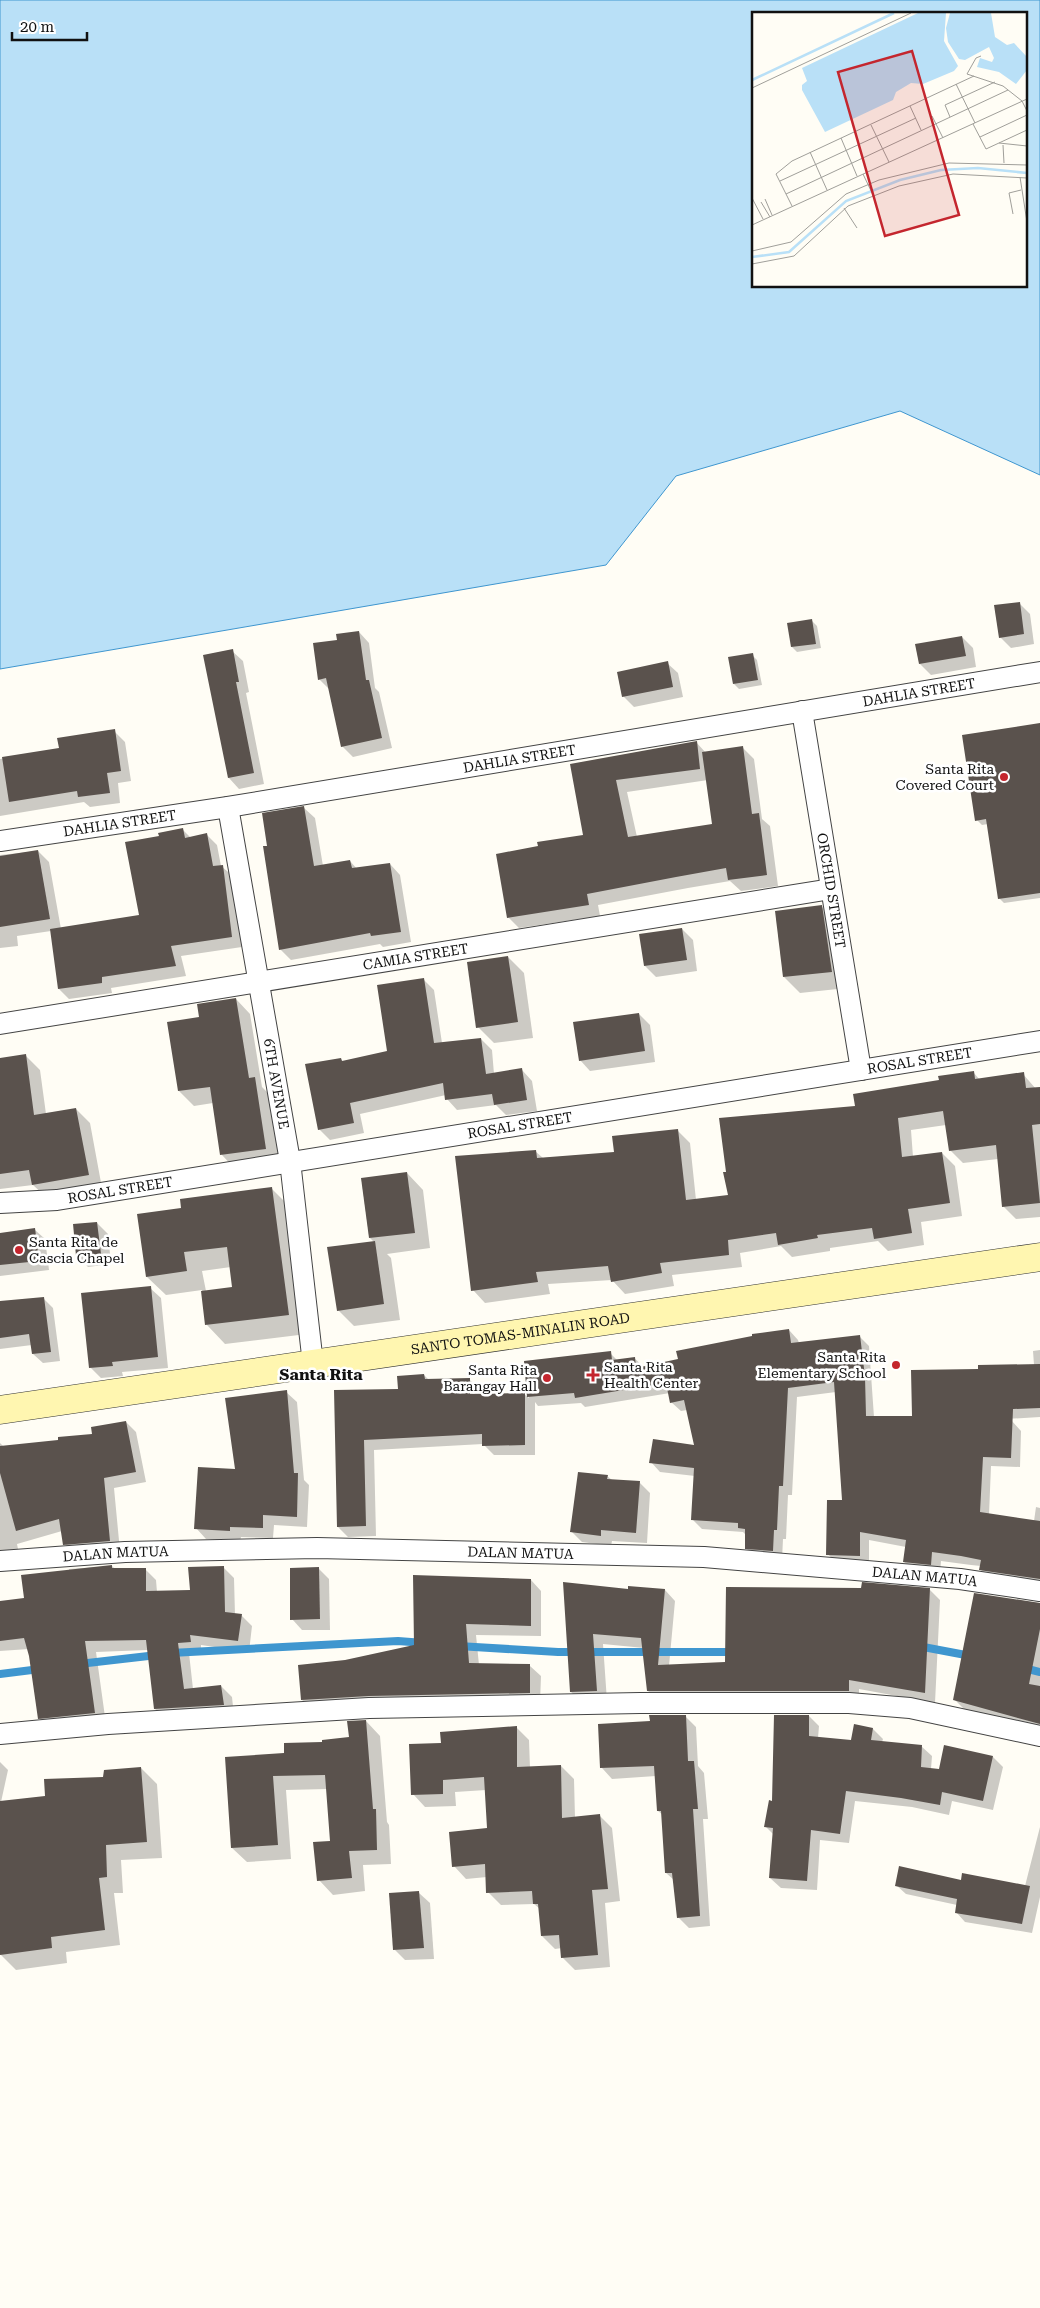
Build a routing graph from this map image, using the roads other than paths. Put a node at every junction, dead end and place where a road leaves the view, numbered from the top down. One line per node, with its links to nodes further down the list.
1 (1040, 672): 2 (street, DAHLIA STREET)
2 (802, 711): 3 (street, DAHLIA STREET); 5 (street, ORCHID STREET)
3 (228, 807): 4 (street, DAHLIA STREET); 6 (street, 6TH AVENUE)
4 (0, 842)
5 (831, 889): 6 (street, CAMIA STREET); 9 (street, ORCHID STREET)
6 (259, 981): 7 (street, CAMIA STREET); 10 (street, 6TH AVENUE)
7 (0, 1024)
8 (1040, 1041): 9 (street, ROSAL STREET)
9 (860, 1070): 10 (street, ROSAL STREET)
10 (290, 1161): 11 (street, ROSAL STREET); 13 (street, 6TH AVENUE)
11 (0, 1203)
12 (1040, 1257): 13 (main road, SANTO TOMAS-MINALIN ROAD)
13 (313, 1364): 14 (main road, SANTO TOMAS-MINALIN ROAD)
14 (0, 1410)
15 (0, 1561): 16 (street, DALAN MATUA)
16 (1040, 1591)
17 (0, 1734): 18 (street)
18 (1040, 1736)

